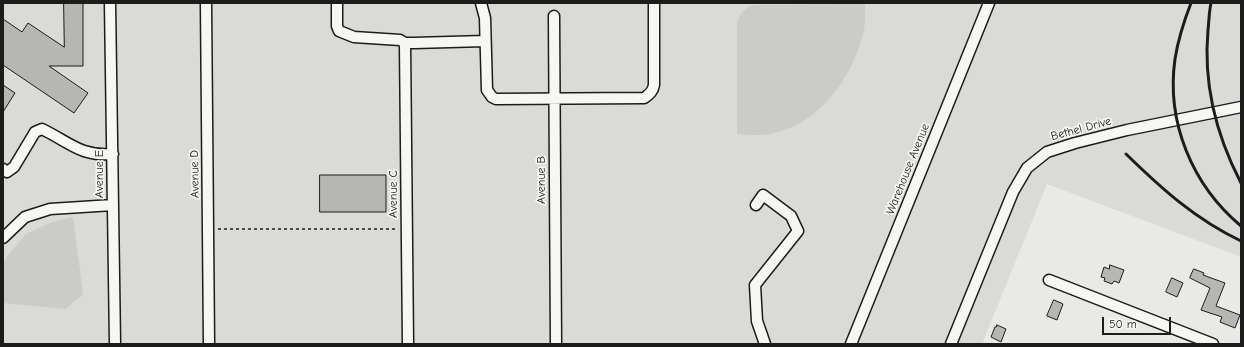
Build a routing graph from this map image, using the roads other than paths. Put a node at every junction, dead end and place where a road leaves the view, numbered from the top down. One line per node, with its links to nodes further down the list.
1 (110, 3): 12 (street, Avenue E)
2 (206, 3): 19 (street, Avenue D)
3 (337, 3): 9 (street)
4 (481, 3): 8 (street)
5 (654, 3): 10 (street)
6 (989, 3): 23 (street, Warehouse Avenue)
7 (554, 16): 10 (street, Avenue B)
8 (485, 41): 9 (street); 10 (street)
9 (405, 43): 20 (street, Avenue C)
10 (555, 98): 21 (street, Avenue B)
11 (1241, 107): 24 (street, Bethel Drive)
12 (113, 154): 13 (street); 15 (street, Avenue E)
13 (5, 170)
14 (756, 204): 22 (street)
15 (113, 205): 16 (street); 18 (street, Avenue E)
16 (3, 238)
17 (1050, 280): 25 (street)
18 (115, 344)
19 (209, 344)
20 (408, 344)
21 (556, 344)
22 (765, 344)
23 (851, 344)
24 (951, 344)
25 (1212, 344)

